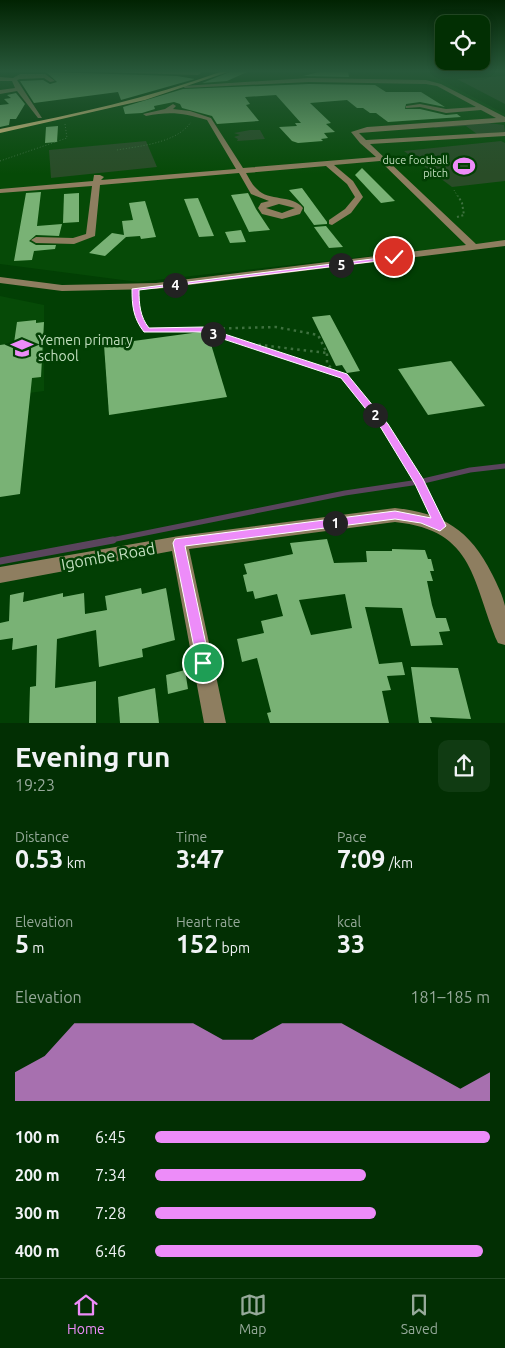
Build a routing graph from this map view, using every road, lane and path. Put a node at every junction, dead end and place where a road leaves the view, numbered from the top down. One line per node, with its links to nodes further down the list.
1 (31, 106): 13 (street)
2 (91, 106): 13 (main road)
3 (110, 106): 15 (main road)
4 (174, 106): 11 (street)
5 (414, 106): 9 (street)
6 (425, 106): 10 (street)
7 (478, 106): 10 (street)
8 (488, 106): 14 (street)
9 (408, 107)
10 (483, 108): 14 (street)
11 (167, 110): 12 (street); 25 (street)
12 (146, 114)
13 (40, 117): 17 (main road)
14 (504, 117): 20 (street)
15 (64, 118): 18 (main road); 23 (path)
16 (186, 119): 21 (path)
17 (0, 124)
18 (0, 131)
19 (505, 134): 20 (street)
20 (362, 142): 22 (street)
21 (117, 150)
22 (380, 159): 24 (street); 31 (street)
23 (0, 161)
24 (327, 163): 25 (street); 32 (street)
25 (242, 170): 27 (street); 30 (street)
26 (168, 172): 27 (street)
27 (96, 182): 29 (street); 33 (street)
28 (454, 190): 31 (path)
29 (0, 191)
30 (279, 201)
31 (446, 220): 35 (street)
32 (332, 222)
33 (36, 240)
34 (505, 243): 35 (street)
35 (474, 247): 37 (street)
36 (0, 280): 37 (street)
37 (136, 289): 38 (path)
38 (203, 329): 39 (path); 40 (path)
39 (245, 343): 40 (path); 41 (path)
40 (327, 353): 41 (path)
41 (344, 376): 42 (path)
42 (440, 526): 43 (street, Igombe Road); 45 (street, Igombe Road)
43 (179, 543): 44 (street, Igombe Road); 46 (street)
44 (0, 575)
45 (505, 636)
46 (215, 723)

